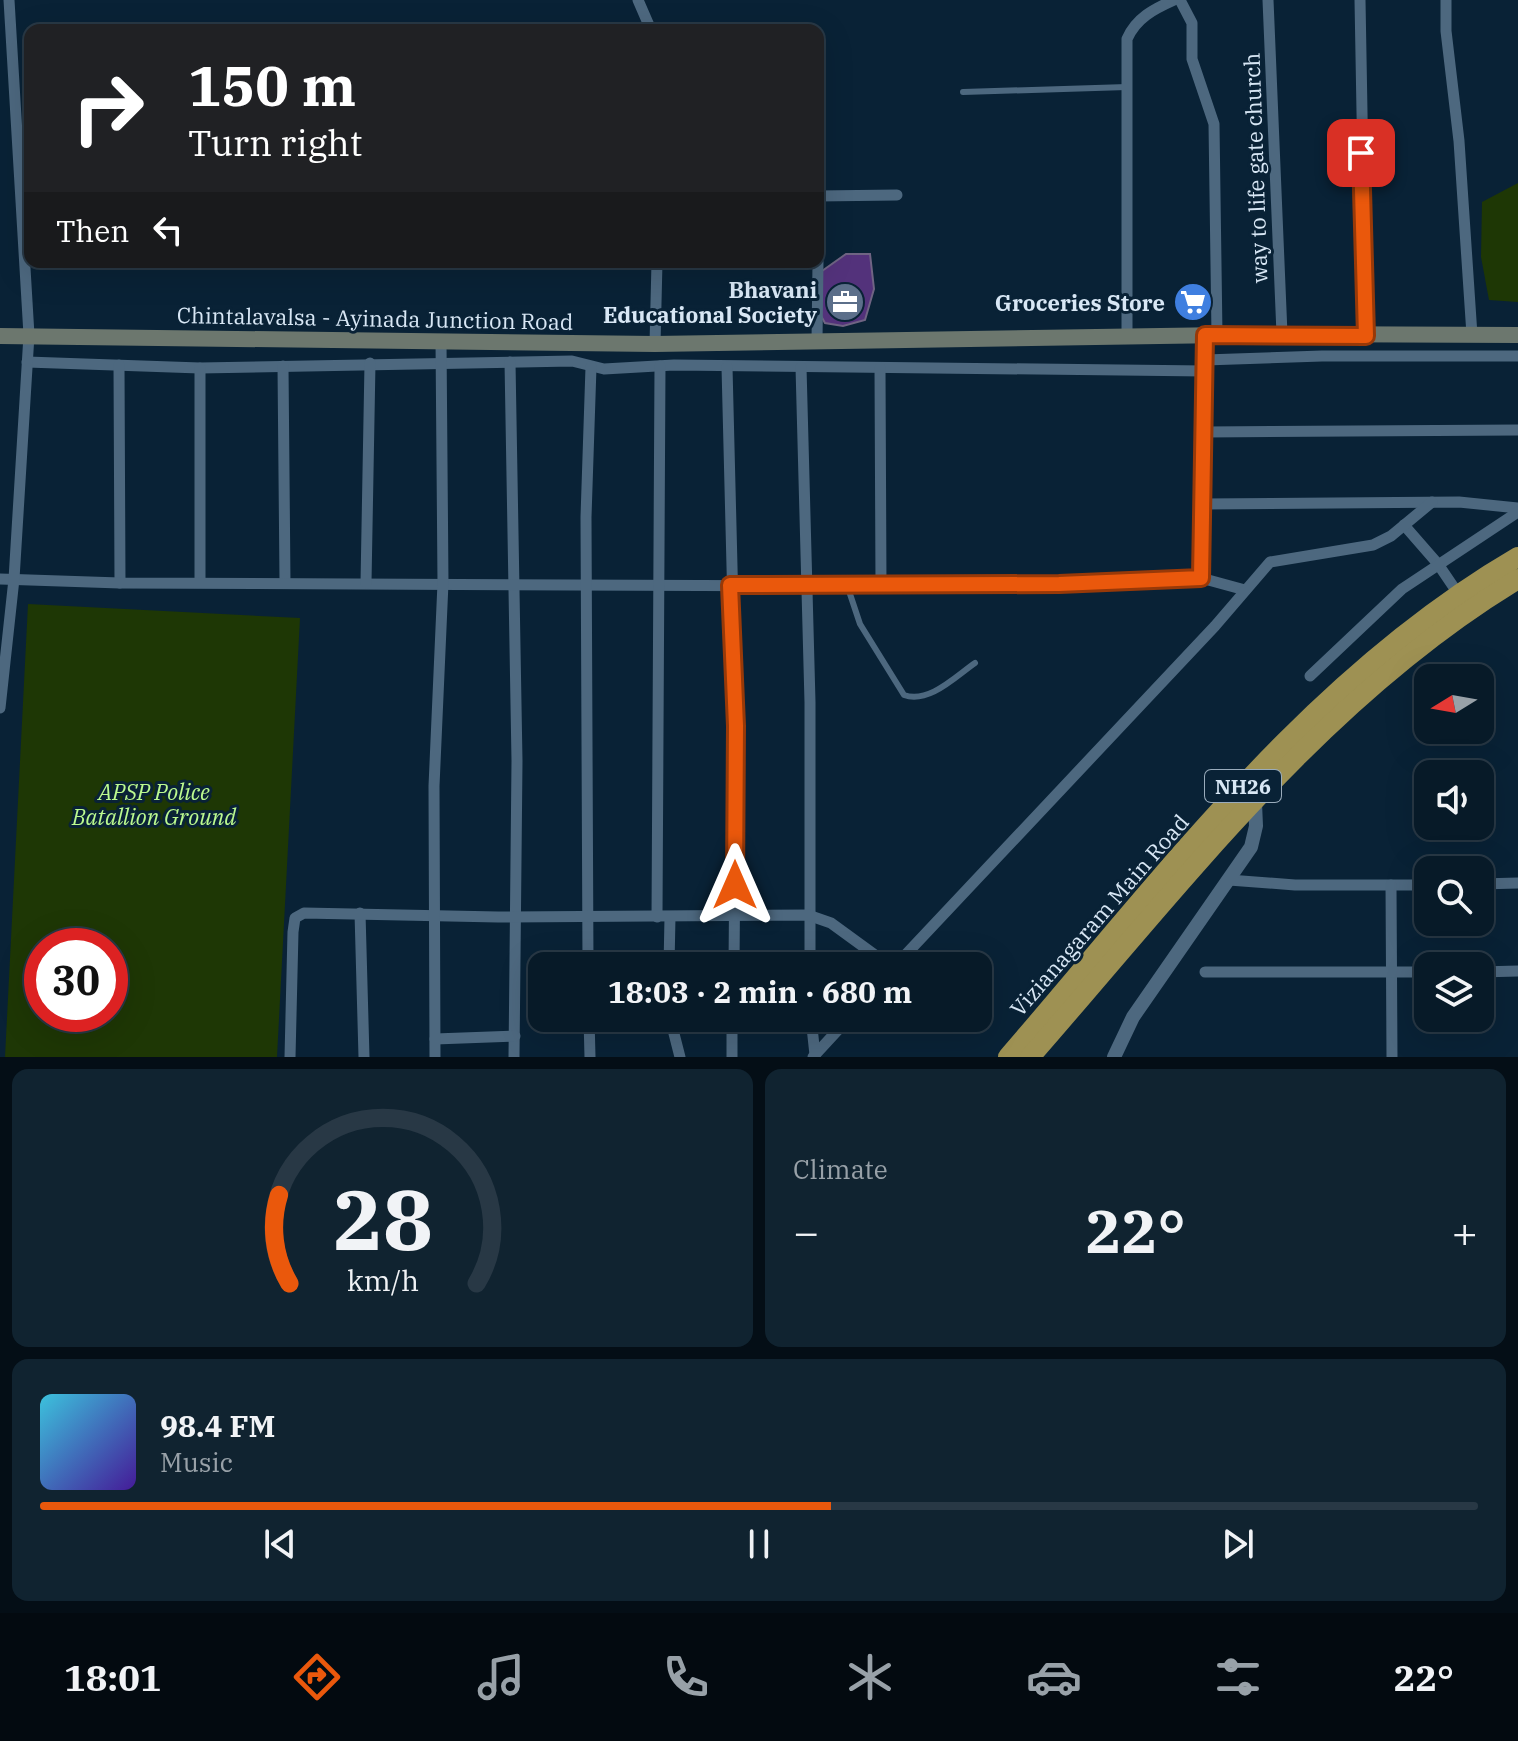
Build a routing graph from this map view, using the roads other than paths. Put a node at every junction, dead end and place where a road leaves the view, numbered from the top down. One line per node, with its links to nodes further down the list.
1 (9, 0): 12 (street)
2 (638, 0): 7 (street)
3 (1177, 0): 8 (street); 18 (street)
4 (1268, 0): 16 (street, way to life gate church)
5 (1360, 0): 23 (street)
6 (1446, 0): 19 (street)
7 (648, 24)
8 (1127, 87): 9 (lane); 22 (street)
9 (963, 92)
10 (897, 195): 11 (street)
11 (824, 196)
12 (24, 251)
13 (25, 268): 17 (street)
14 (657, 268): 26 (street)
15 (818, 268): 25 (street)
16 (1282, 334): 18 (main road, Chintalavalsa - Ayinada Junction Road); 23 (main road, Chintalavalsa - Ayinada Junction Road)
17 (29, 335): 21 (main road, Chintalavalsa - Ayinada Junction Road); 24 (main road, Chintalavalsa - Ayinada Junction Road); 28 (street)
18 (1211, 335): 22 (main road, Chintalavalsa - Ayinada Junction Road); 33 (street)
19 (1472, 335): 20 (main road, Chintalavalsa - Ayinada Junction Road); 23 (main road, Chintalavalsa - Ayinada Junction Road)
20 (1518, 335)
21 (0, 336)
22 (1127, 336): 25 (main road, Chintalavalsa - Ayinada Junction Road)
23 (1366, 336)
24 (441, 341): 26 (main road, Chintalavalsa - Ayinada Junction Road); 31 (street)
25 (817, 341): 26 (main road, Chintalavalsa - Ayinada Junction Road)
26 (655, 344)
27 (1518, 356): 33 (street)
28 (27, 362): 32 (street); 51 (street)
29 (510, 362): 31 (street); 36 (street); 58 (street)
30 (370, 363): 31 (street); 34 (street); 56 (street)
31 (441, 364): 57 (street)
32 (119, 365): 39 (street); 55 (street)
33 (1205, 365): 40 (street); 42 (street)
34 (283, 366): 39 (street); 54 (street)
35 (660, 366): 36 (street); 37 (street); 60 (street)
36 (591, 367): 59 (street)
37 (727, 367): 38 (street); 61 (street)
38 (801, 367): 40 (street); 64 (street)
39 (200, 368): 53 (street)
40 (880, 368): 63 (street)
41 (1518, 430): 42 (street)
42 (1205, 432): 44 (street)
43 (1432, 502): 44 (street); 45 (street); 46 (street)
44 (1203, 504): 49 (street)
45 (1518, 510): 48 (street)
46 (1404, 525): 48 (street); 65 (street)
47 (1518, 557): 66 (highway, Vizianagaram Main Road / NH26)
48 (1438, 564): 66 (street); 68 (street)
49 (1201, 578): 63 (street); 65 (street)
50 (0, 579): 51 (street)
51 (14, 579): 55 (street); 69 (street)
52 (1518, 579): 70 (highway, Vizianagaram Main Road / NH26)
53 (200, 582): 54 (street); 55 (street)
54 (285, 582): 56 (street)
55 (120, 583)
56 (366, 583): 57 (street)
57 (443, 583): 58 (street); 77 (street)
58 (514, 583): 59 (street); 80 (street)
59 (588, 584): 60 (street); 78 (street)
60 (660, 584): 61 (street); 81 (street)
61 (730, 585): 64 (street); 83 (street)
62 (847, 585): 63 (street); 64 (street); 67 (lane)
63 (881, 585)
64 (808, 586): 79 (street)
65 (1245, 590): 89 (street)
66 (1459, 595): 110 (highway, Vizianagaram Main Road / NH26)
67 (975, 663)
68 (1310, 676)
69 (0, 708)
70 (1255, 803): 71 (street); 111 (highway, Vizianagaram Main Road / NH26)
71 (1229, 880): 74 (street); 112 (street)
72 (1518, 883): 73 (street)
73 (1494, 884)
74 (1391, 885): 75 (street); 94 (street)
75 (1414, 885)
76 (360, 913): 77 (street); 103 (street); 104 (street)
77 (435, 915): 80 (street); 101 (street)
78 (587, 915): 80 (street); 81 (street); 84 (street)
79 (808, 915): 83 (street); 87 (street); 88 (street)
80 (517, 916): 100 (street)
81 (657, 917): 82 (street)
82 (670, 917): 83 (street); 85 (street)
83 (735, 917): 86 (street)
84 (588, 952)
85 (669, 952)
86 (734, 952)
87 (809, 952)
88 (873, 952)
89 (906, 952)
90 (1518, 971): 93 (street)
91 (1205, 972): 94 (street)
92 (1414, 972): 94 (street)
93 (1494, 972)
94 (1391, 973): 113 (street)
95 (589, 1032): 107 (street)
96 (674, 1032): 108 (street)
97 (732, 1032): 109 (street)
98 (812, 1032): 102 (street)
99 (836, 1032): 102 (street)
100 (515, 1036): 101 (street); 106 (street)
101 (435, 1039): 105 (street)
102 (814, 1056)
103 (290, 1057)
104 (364, 1057)
105 (435, 1057)
106 (514, 1057)
107 (590, 1057)
108 (680, 1057)
109 (732, 1057)
110 (1008, 1057)
111 (1030, 1057)
112 (1114, 1057)
113 (1392, 1057)

